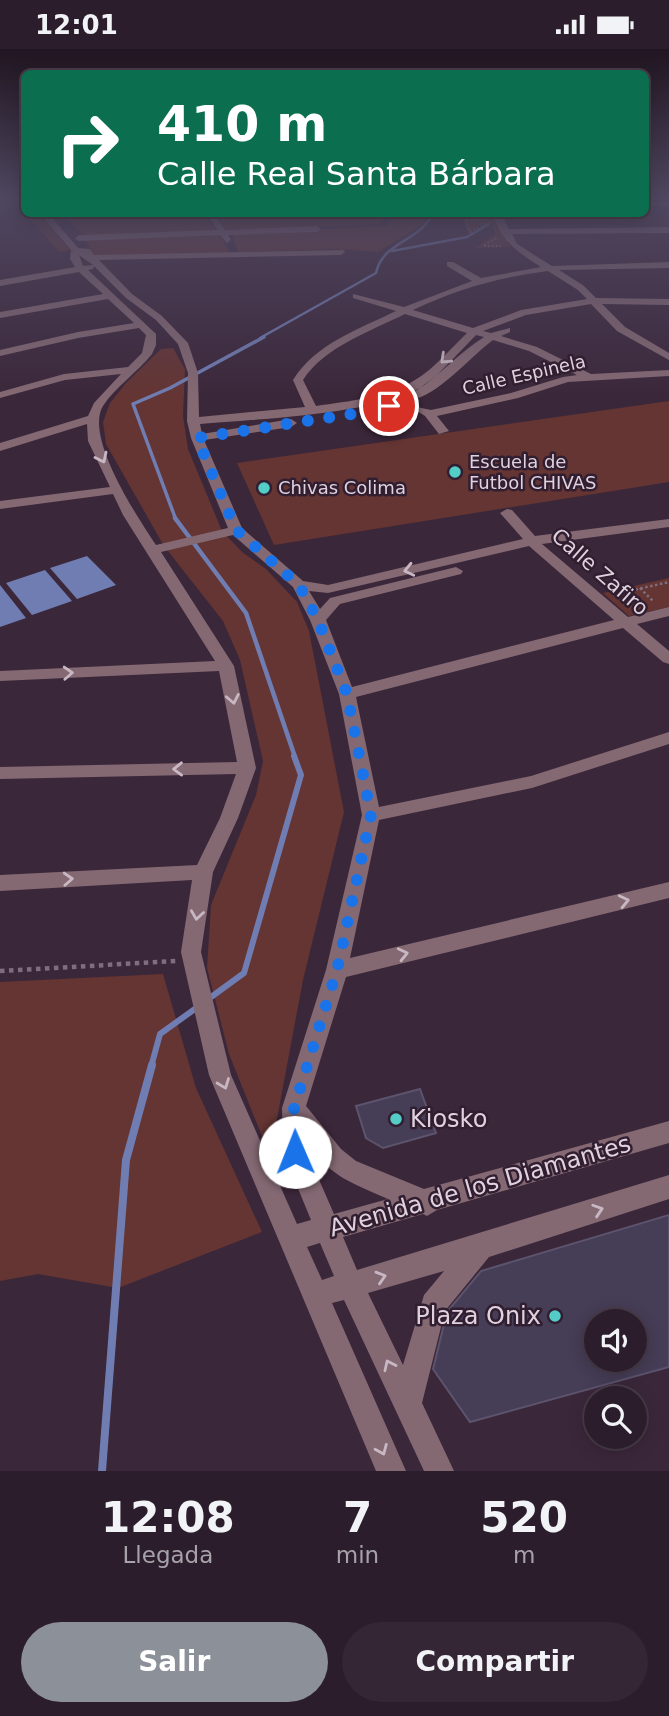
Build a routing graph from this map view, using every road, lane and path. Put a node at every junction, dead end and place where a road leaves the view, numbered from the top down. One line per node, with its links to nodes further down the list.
1 (88, 264): 9 (street)
2 (90, 264): 11 (street); 21 (street)
3 (450, 264): 10 (street)
4 (546, 264): 8 (street)
5 (581, 264): 8 (street)
6 (615, 264): 7 (street)
7 (669, 265)
8 (552, 268): 10 (street); 14 (street)
9 (0, 281)
10 (481, 282): 15 (street)
11 (108, 296): 17 (street); 18 (street)
12 (356, 296): 15 (street)
13 (669, 302): 14 (street)
14 (598, 305): 16 (street); 19 (street); 20 (street); 24 (street)
15 (405, 310): 19 (street); 31 (street)
16 (669, 310)
17 (0, 314)
18 (141, 325): 22 (street); 23 (street)
19 (476, 330): 20 (street); 28 (street, one-way to 28)
20 (491, 335): 27 (street); 30 (street)
21 (183, 342): 22 (street); 34 (street)
22 (151, 345): 25 (street)
23 (0, 353)
24 (669, 357)
25 (131, 370): 29 (street); 33 (street)
26 (669, 373): 27 (street, Calle Espinela)
27 (587, 376): 32 (street, Calle Espinela)
28 (395, 394): 30 (street); 31 (street)
29 (0, 395)
30 (407, 400): 32 (street); 34 (street)
31 (312, 410): 34 (street)
32 (429, 414): 35 (street)
33 (93, 418): 36 (street); 37 (street, one-way to 37)
34 (195, 429): 41 (street)
35 (443, 431)
36 (0, 447)
37 (118, 490): 38 (street); 44 (street)
38 (0, 505)
39 (507, 513): 43 (street, Calle Zafiro)
40 (669, 523): 43 (street)
41 (236, 530): 44 (street); 46 (street)
42 (669, 533): 43 (street)
43 (537, 546): 46 (street, one-way to 46); 48 (street, Calle Zafiro); 50 (street)
44 (152, 550): 53 (street)
45 (669, 582): 47 (path)
46 (299, 585): 50 (street)
47 (640, 588): 48 (path); 49 (path)
48 (597, 598): 51 (street, Calle Zafiro)
49 (662, 607): 51 (street)
50 (318, 620): 55 (street)
51 (625, 622): 52 (street, Calle Zafiro); 55 (street)
52 (669, 659)
53 (226, 666): 54 (street, one-way to 53); 57 (street, one-way to 57)
54 (0, 676)
55 (347, 694): 59 (street)
56 (669, 738): 59 (street)
57 (247, 768): 58 (street, one-way to 58); 60 (street)
58 (0, 773)
59 (371, 815): 64 (street)
60 (203, 872): 61 (street, one-way to 60); 63 (street, one-way to 63)
61 (0, 883)
62 (669, 890): 64 (street, one-way to 62)
63 (193, 960): 65 (path); 71 (street, one-way to 71)
64 (337, 970): 66 (street)
65 (0, 971)
66 (294, 1108): 69 (street); 70 (street)
67 (669, 1132): 69 (street, Avenida de los Diamantes)
68 (669, 1187): 72 (street, one-way to 68)
69 (427, 1203): 70 (street, Avenida de los Diamantes)
70 (326, 1230): 71 (street, Avenida de los Diamantes); 73 (street)
71 (290, 1239): 74 (street)
72 (481, 1247): 73 (street, one-way to 72); 75 (street)
73 (351, 1286): 74 (street); 75 (street, one-way to 73)
74 (315, 1295): 76 (street, one-way to 76)
75 (407, 1405): 77 (street)
76 (391, 1471)
77 (439, 1471)

